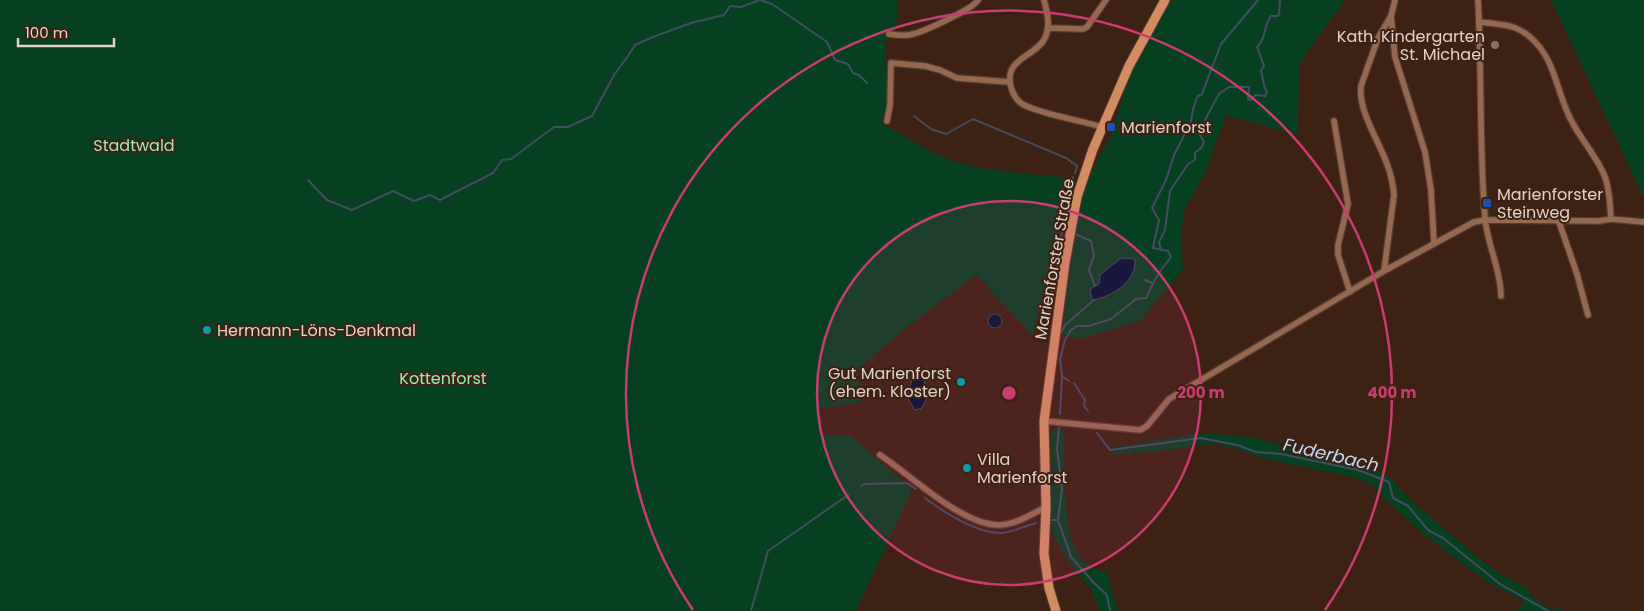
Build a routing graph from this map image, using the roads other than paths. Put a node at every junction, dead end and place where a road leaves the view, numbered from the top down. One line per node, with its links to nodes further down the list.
1 (978, 0): 10 (street)
2 (1044, 0): 9 (street)
3 (1106, 0): 9 (street)
4 (1165, 0): 14 (main road, Marienforster Straße)
5 (1395, 0): 7 (street)
6 (1478, 0): 8 (street)
7 (1390, 16): 19 (street); 20 (street)
8 (1479, 22): 15 (street); 16 (street)
9 (1048, 28): 11 (street)
10 (889, 34)
11 (1009, 82): 13 (street); 14 (street)
12 (1334, 121): 21 (street)
13 (887, 122)
14 (1102, 127): 24 (main road, Marienforster Straße)
15 (1611, 219): 17 (street); 18 (street)
16 (1485, 220): 17 (street); 19 (street); 22 (street)
17 (1558, 220): 23 (street)
18 (1644, 222)
19 (1434, 243): 20 (street)
20 (1384, 271): 21 (street)
21 (1350, 292): 24 (street)
22 (1501, 296)
23 (1588, 315)
24 (1044, 421): 26 (main road, Marienforster Straße)
25 (880, 455): 26 (street)
26 (1046, 507): 27 (main road, Marienforster Straße)
27 (1056, 611)

